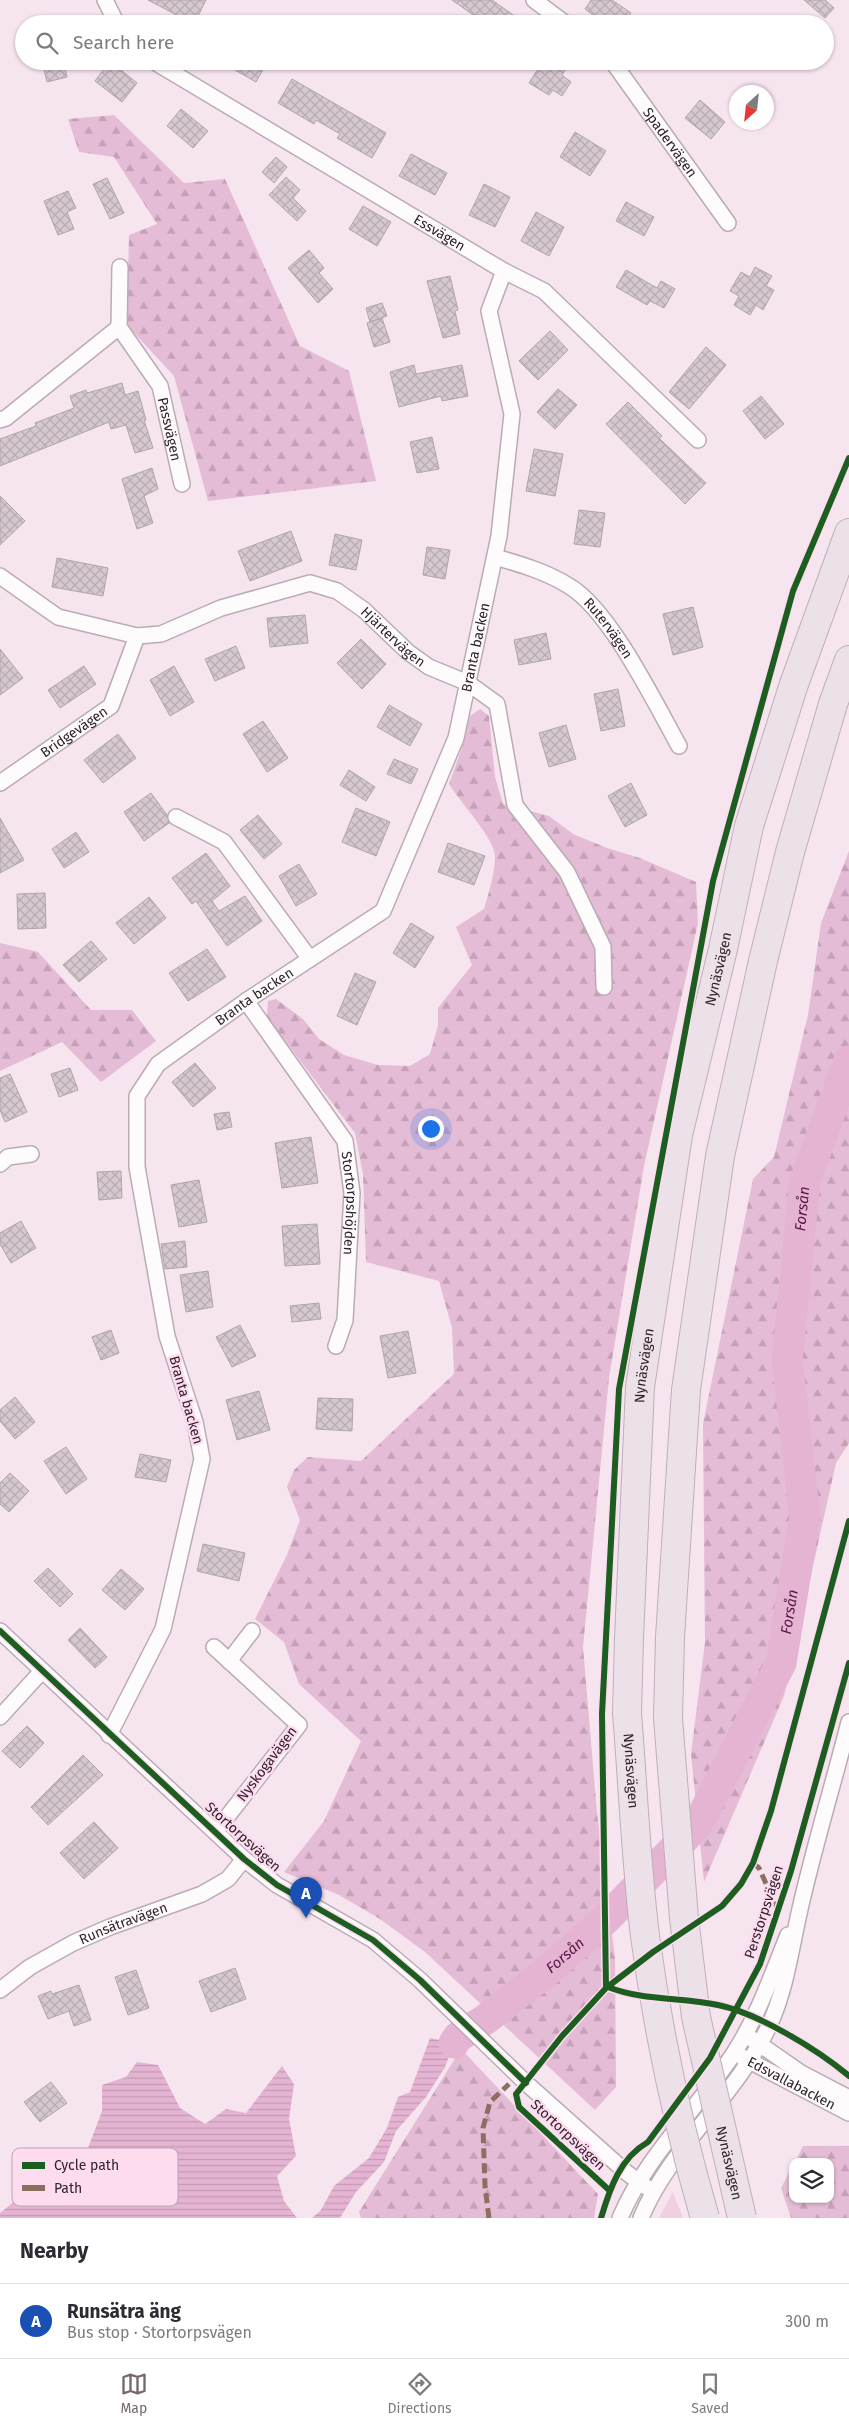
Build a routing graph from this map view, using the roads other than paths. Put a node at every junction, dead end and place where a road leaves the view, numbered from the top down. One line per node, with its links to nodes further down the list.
1 (105, 0): 3 (street)
2 (534, 0): 4 (street)
3 (112, 15)
4 (554, 15)
5 (168, 70): 9 (street, Essvägen)
6 (618, 70): 7 (street, Spadervägen)
7 (728, 223)
8 (120, 267): 10 (street)
9 (504, 271): 12 (street, Essvägen); 15 (street, Branta backen)
10 (119, 327): 11 (street); 13 (street, Passvägen)
11 (0, 420)
12 (698, 440)
13 (182, 484)
14 (849, 533): 51 (highway, Nynäsvägen, bridge)
15 (495, 557): 19 (street, Branta backen); 20 (street, Rutervägen)
16 (0, 576): 17 (street, Hjärtervägen)
17 (137, 636): 19 (street, Hjärtervägen); 21 (street, Bridgevägen)
18 (849, 660): 52 (highway, Nynäsvägen, bridge)
19 (468, 683): 23 (street, Branta backen); 24 (street, Hjärtervägen)
20 (679, 746)
21 (0, 783)
22 (176, 817): 23 (street)
23 (310, 959): 25 (street, Branta backen)
24 (604, 987)
25 (246, 1002): 28 (street, Stortorpshöjden); 36 (street, Branta backen)
26 (31, 1154): 27 (street)
27 (0, 1164)
28 (336, 1346)
29 (0, 1631): 33 (street, Stortorpsvägen)
30 (252, 1631): 32 (street)
31 (214, 1647): 32 (street, Nyskogavägen)
32 (229, 1661): 37 (street, Nyskogavägen)
33 (42, 1671): 34 (street); 36 (street, Stortorpsvägen)
34 (0, 1717)
35 (849, 1722): 39 (street, Perstorpsvägen)
36 (109, 1735): 37 (street, Stortorpsvägen)
37 (216, 1830): 38 (street, Stortorpsvägen)
38 (244, 1859): 40 (street, Runsätravägen); 47 (street, Stortorpsvägen)
39 (800, 1908): 41 (street, Perstorpsvägen); 42 (street, Perstorpsvägen)
40 (0, 1990)
41 (744, 2034): 42 (street, Edsvallabacken); 43 (street, Perstorpsvägen)
42 (760, 2042): 44 (street, Perstorpsvägen); 45 (street, Edsvallabacken)
43 (734, 2052): 44 (street, Edsvallabacken); 47 (street, Perstorpsvägen)
44 (749, 2061): 46 (street, Edsvallabacken); 48 (street, Perstorpsvägen)
45 (849, 2098)
46 (849, 2113)
47 (638, 2182): 48 (street, Stortorpsvägen); 49 (street, Perstorpsvägen)
48 (653, 2192): 50 (street, Perstorpsvägen)
49 (620, 2218)
50 (641, 2218)
51 (705, 2218)
52 (742, 2218)

